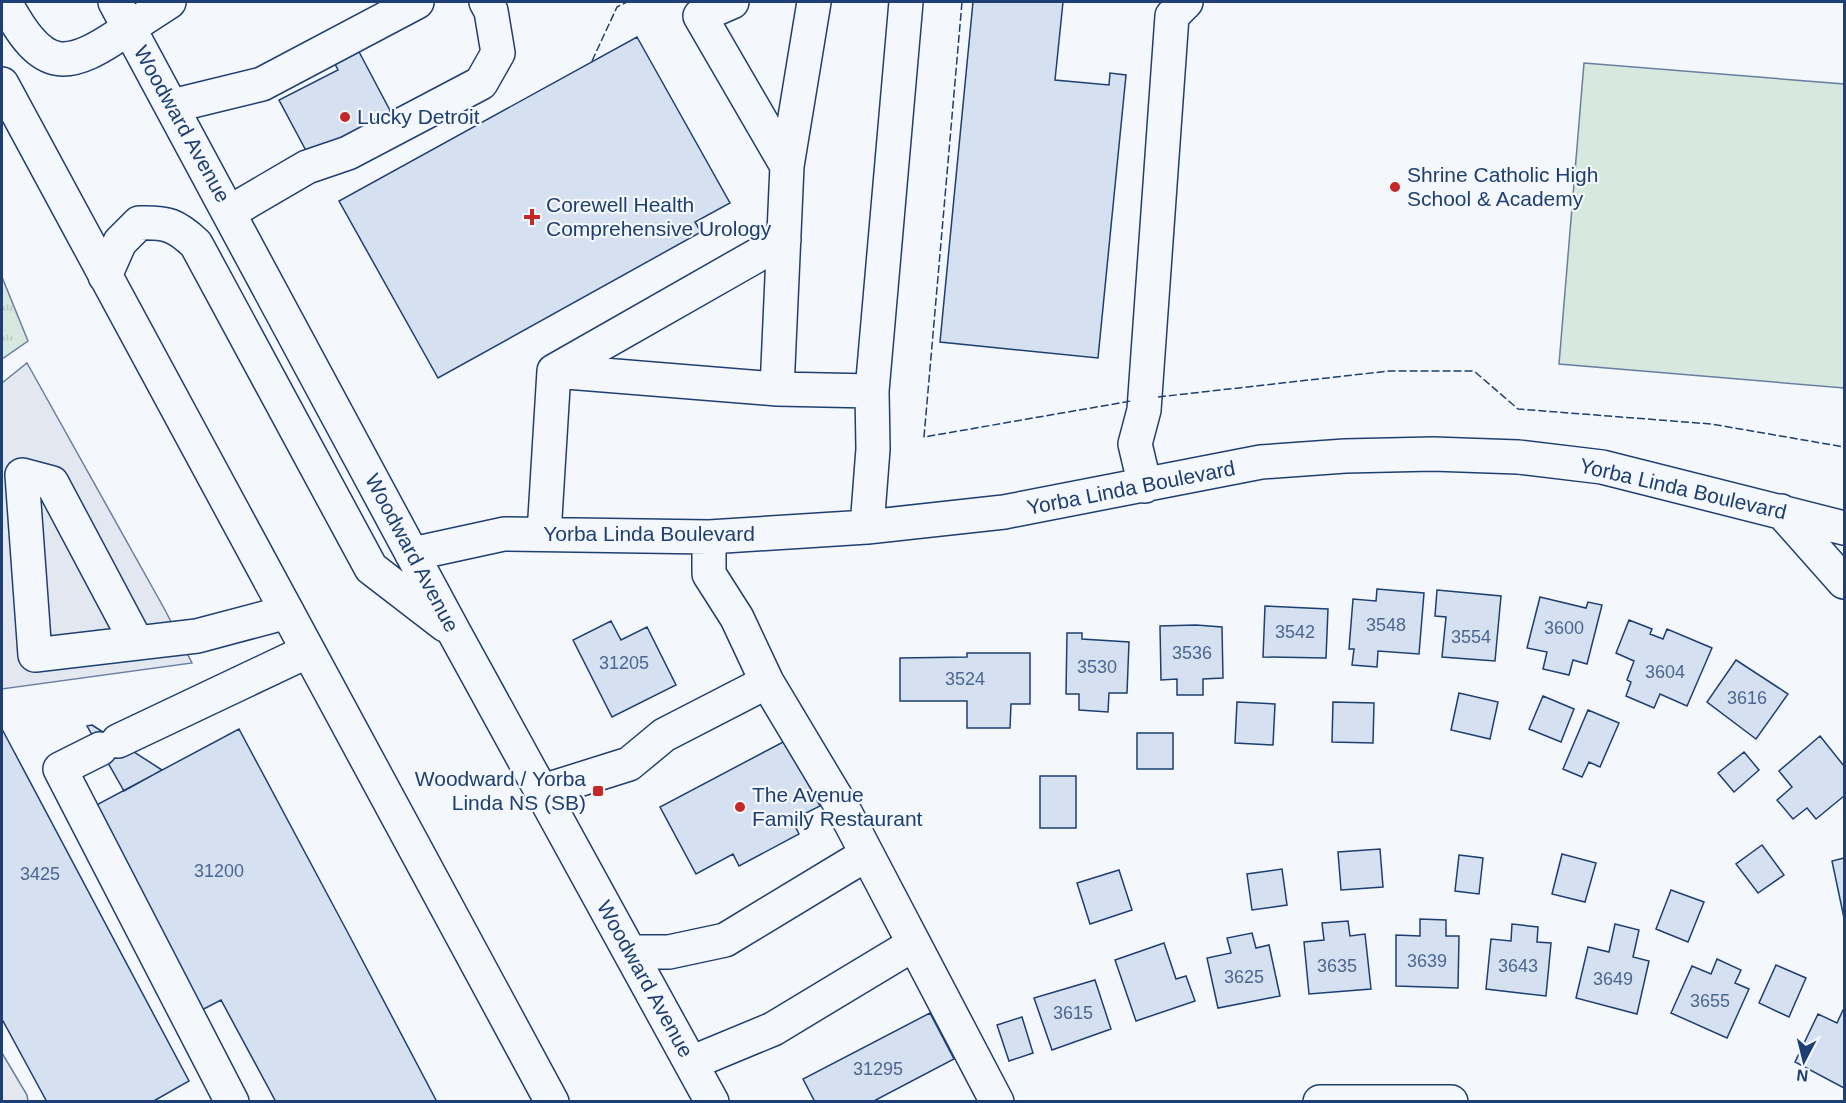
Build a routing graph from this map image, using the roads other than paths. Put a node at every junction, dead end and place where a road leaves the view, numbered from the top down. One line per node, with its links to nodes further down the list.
1 (5, 2): 9 (main road)
2 (169, 2): 9 (main road)
3 (417, 2): 11 (main road)
4 (486, 2): 13 (main road)
5 (732, 2): 12 (main road)
6 (814, 2): 12 (main road)
7 (906, 2): 18 (main road)
8 (1185, 2): 19 (main road)
9 (122, 15): 11 (main road, Woodward Avenue)
10 (2, 84): 15 (main road)
11 (172, 106): 13 (main road, Woodward Avenue)
12 (787, 166): 14 (main road)
13 (230, 212): 25 (main road, Woodward Avenue)
14 (784, 240): 16 (main road); 17 (main road)
15 (105, 276): 27 (main road); 28 (main road)
16 (554, 371): 17 (main road); 23 (main road)
17 (777, 389): 18 (main road)
18 (872, 391): 21 (main road)
19 (1145, 486): 20 (main road, Yorba Linda Boulevard); 21 (main road, Yorba Linda Boulevard)
20 (1781, 511): 22 (main road, Yorba Linda Boulevard); 26 (main road)
21 (867, 527): 24 (main road, Yorba Linda Boulevard)
22 (1845, 528)
23 (544, 534): 24 (main road, Yorba Linda Boulevard); 25 (main road, Yorba Linda Boulevard)
24 (709, 537): 31 (main road)
25 (412, 554): 28 (main road, Woodward Avenue)
26 (1845, 582)
27 (287, 612): 29 (main road); 30 (main road)
28 (454, 632): 32 (main road, Woodward Avenue)
29 (137, 643): 29 (main road)
30 (308, 651): 37 (main road); 38 (main road)
31 (767, 682): 32 (main road); 33 (main road)
32 (543, 791): 35 (main road, Woodward Avenue)
33 (867, 855): 34 (main road); 35 (main road)
34 (914, 944): 36 (main road); 40 (main road)
35 (631, 952): 36 (main road, Woodward Avenue)
36 (692, 1063): 39 (main road, Woodward Avenue)
37 (232, 1101)
38 (552, 1101)
39 (712, 1101)
40 (997, 1101)
41 (1320, 1101): 42 (main road)
42 (1451, 1101)

